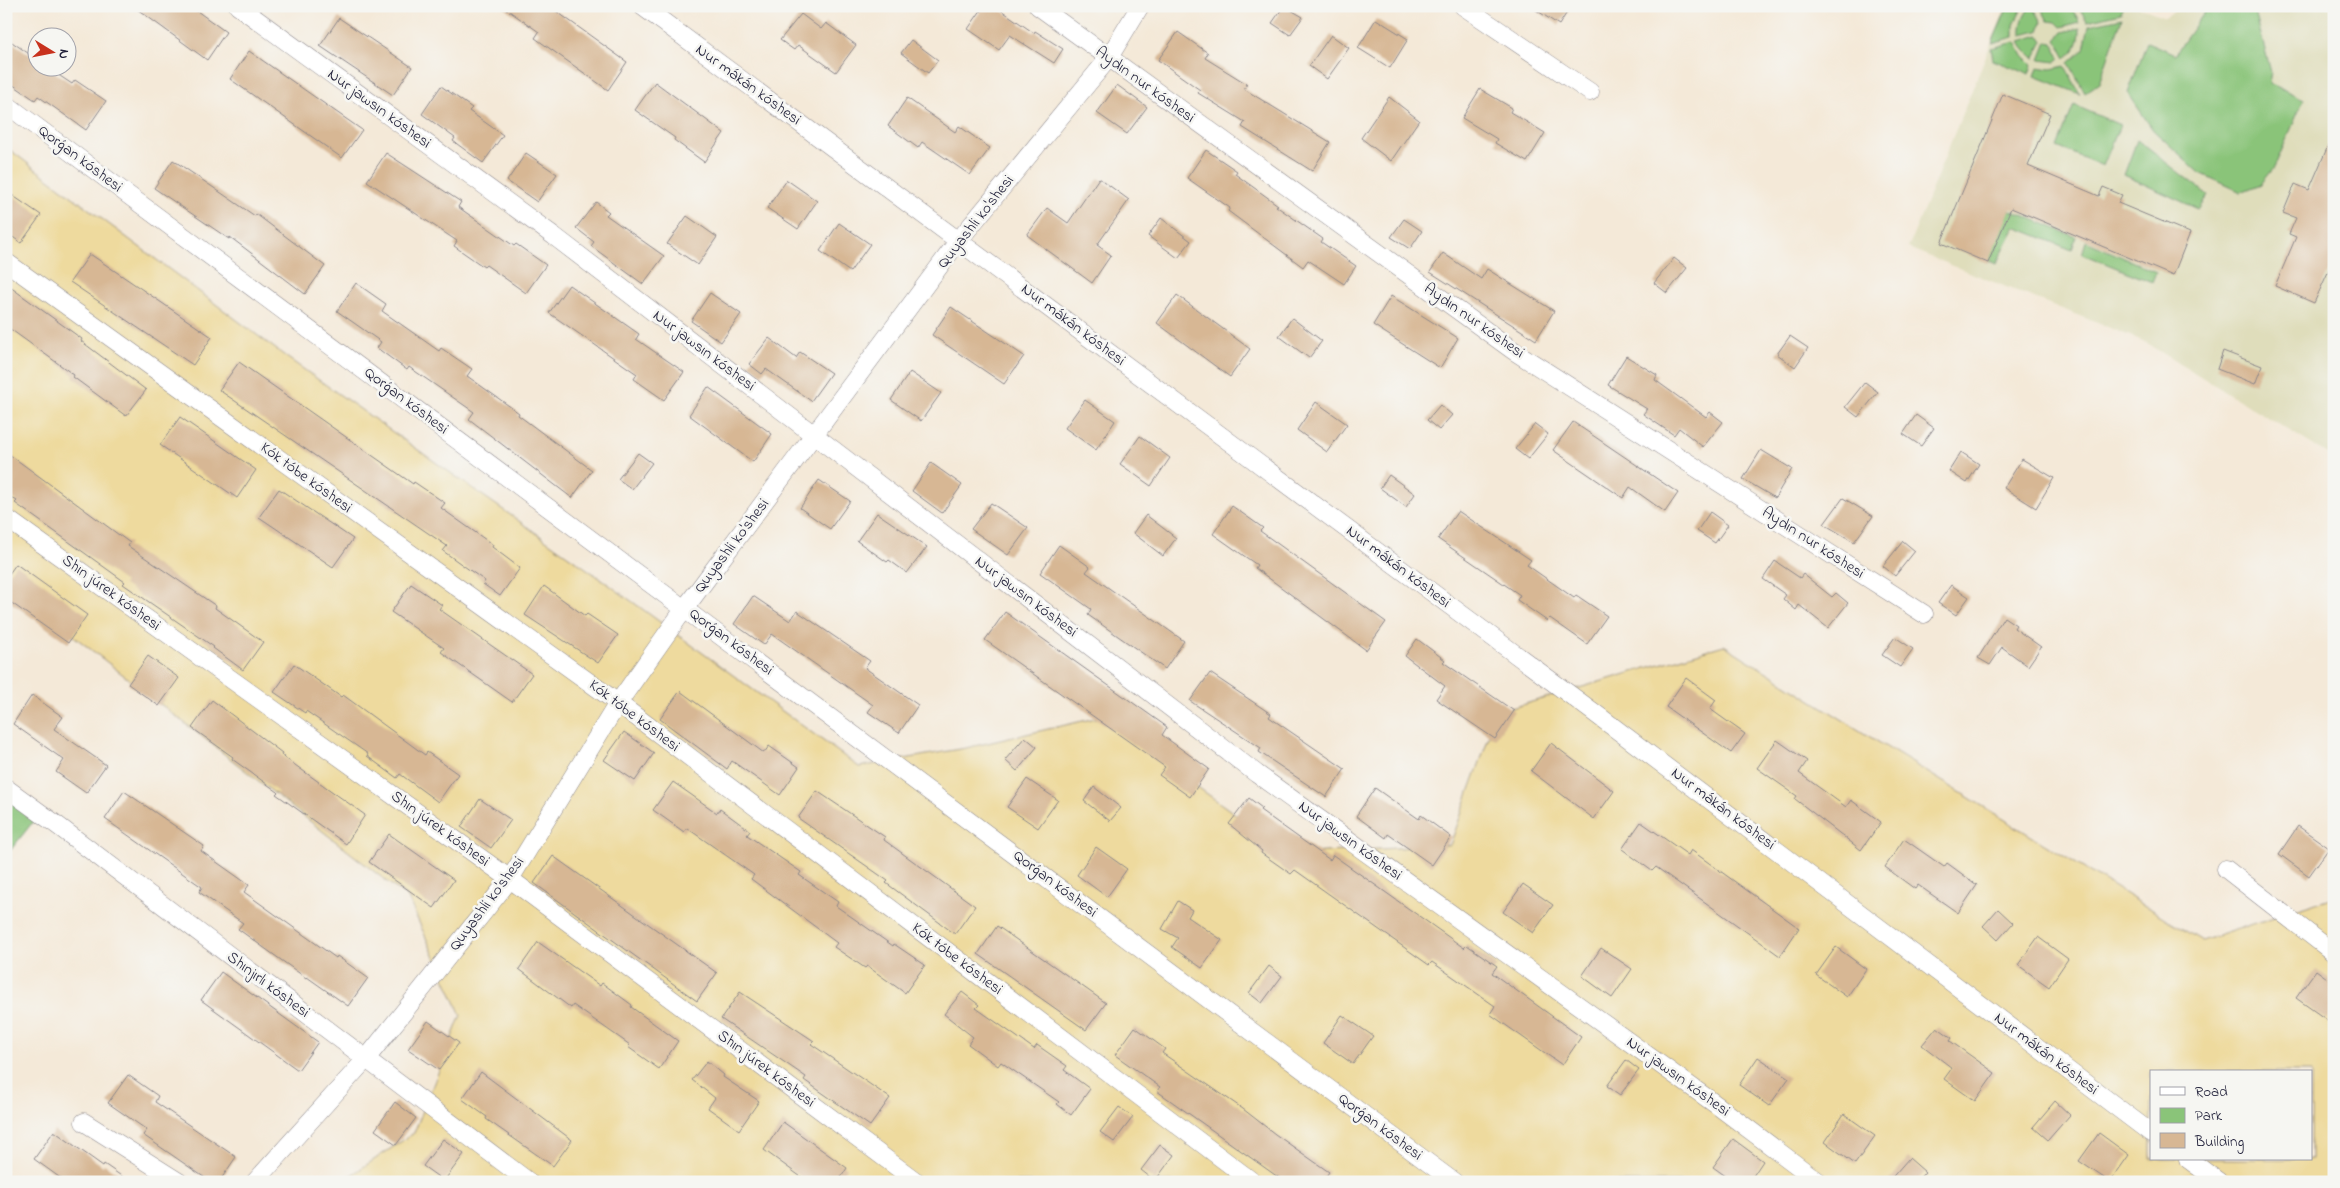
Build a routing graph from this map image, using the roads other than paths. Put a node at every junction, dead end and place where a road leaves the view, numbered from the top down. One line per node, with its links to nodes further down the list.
1 (238, 6): 11 (street, Nur jawsın kóshesi)
2 (642, 6): 9 (street, Nur mákán kóshesi)
3 (1038, 6): 6 (street, Aydın nur kóshesi)
4 (1140, 6): 6 (street, Quyashli ko'shesi)
5 (1463, 6): 7 (street)
6 (1108, 59): 9 (street, Quyashli ko'shesi); 14 (street, Aydın nur kóshesi)
7 (1590, 92)
8 (6, 104): 13 (street, Qorǵan kóshesi)
9 (959, 240): 11 (street, Quyashli ko'shesi); 22 (street, Nur mákán kóshesi)
10 (6, 262): 15 (street, Kók tóbe kóshesi)
11 (816, 436): 13 (street, Quyashli ko'shesi); 30 (street, Nur jawsın kóshesi)
12 (6, 518): 18 (street, Shın júrek kóshesi)
13 (686, 608): 15 (street, Quyashli ko'shesi); 29 (street, Qorǵan kóshesi)
14 (1924, 614)
15 (618, 703): 18 (street, Quyashli ko'shesi); 28 (street, Kók tóbe kóshesi)
16 (6, 788): 20 (street, Shınjırlı kóshesi)
17 (2226, 869): 19 (street)
18 (510, 879): 20 (street, Quyashli ko'shesi); 27 (street, Shın júrek kóshesi)
19 (2334, 952)
20 (366, 1059): 25 (street, Quyashli ko'shesi); 26 (street, Shınjırlı kóshesi)
21 (84, 1122): 24 (street)
22 (2150, 1132)
23 (2189, 1160): 31 (street)
24 (179, 1182)
25 (256, 1182)
26 (529, 1182)
27 (917, 1182)
28 (1252, 1182)
29 (1454, 1182)
30 (1819, 1182)
31 (2219, 1182)

